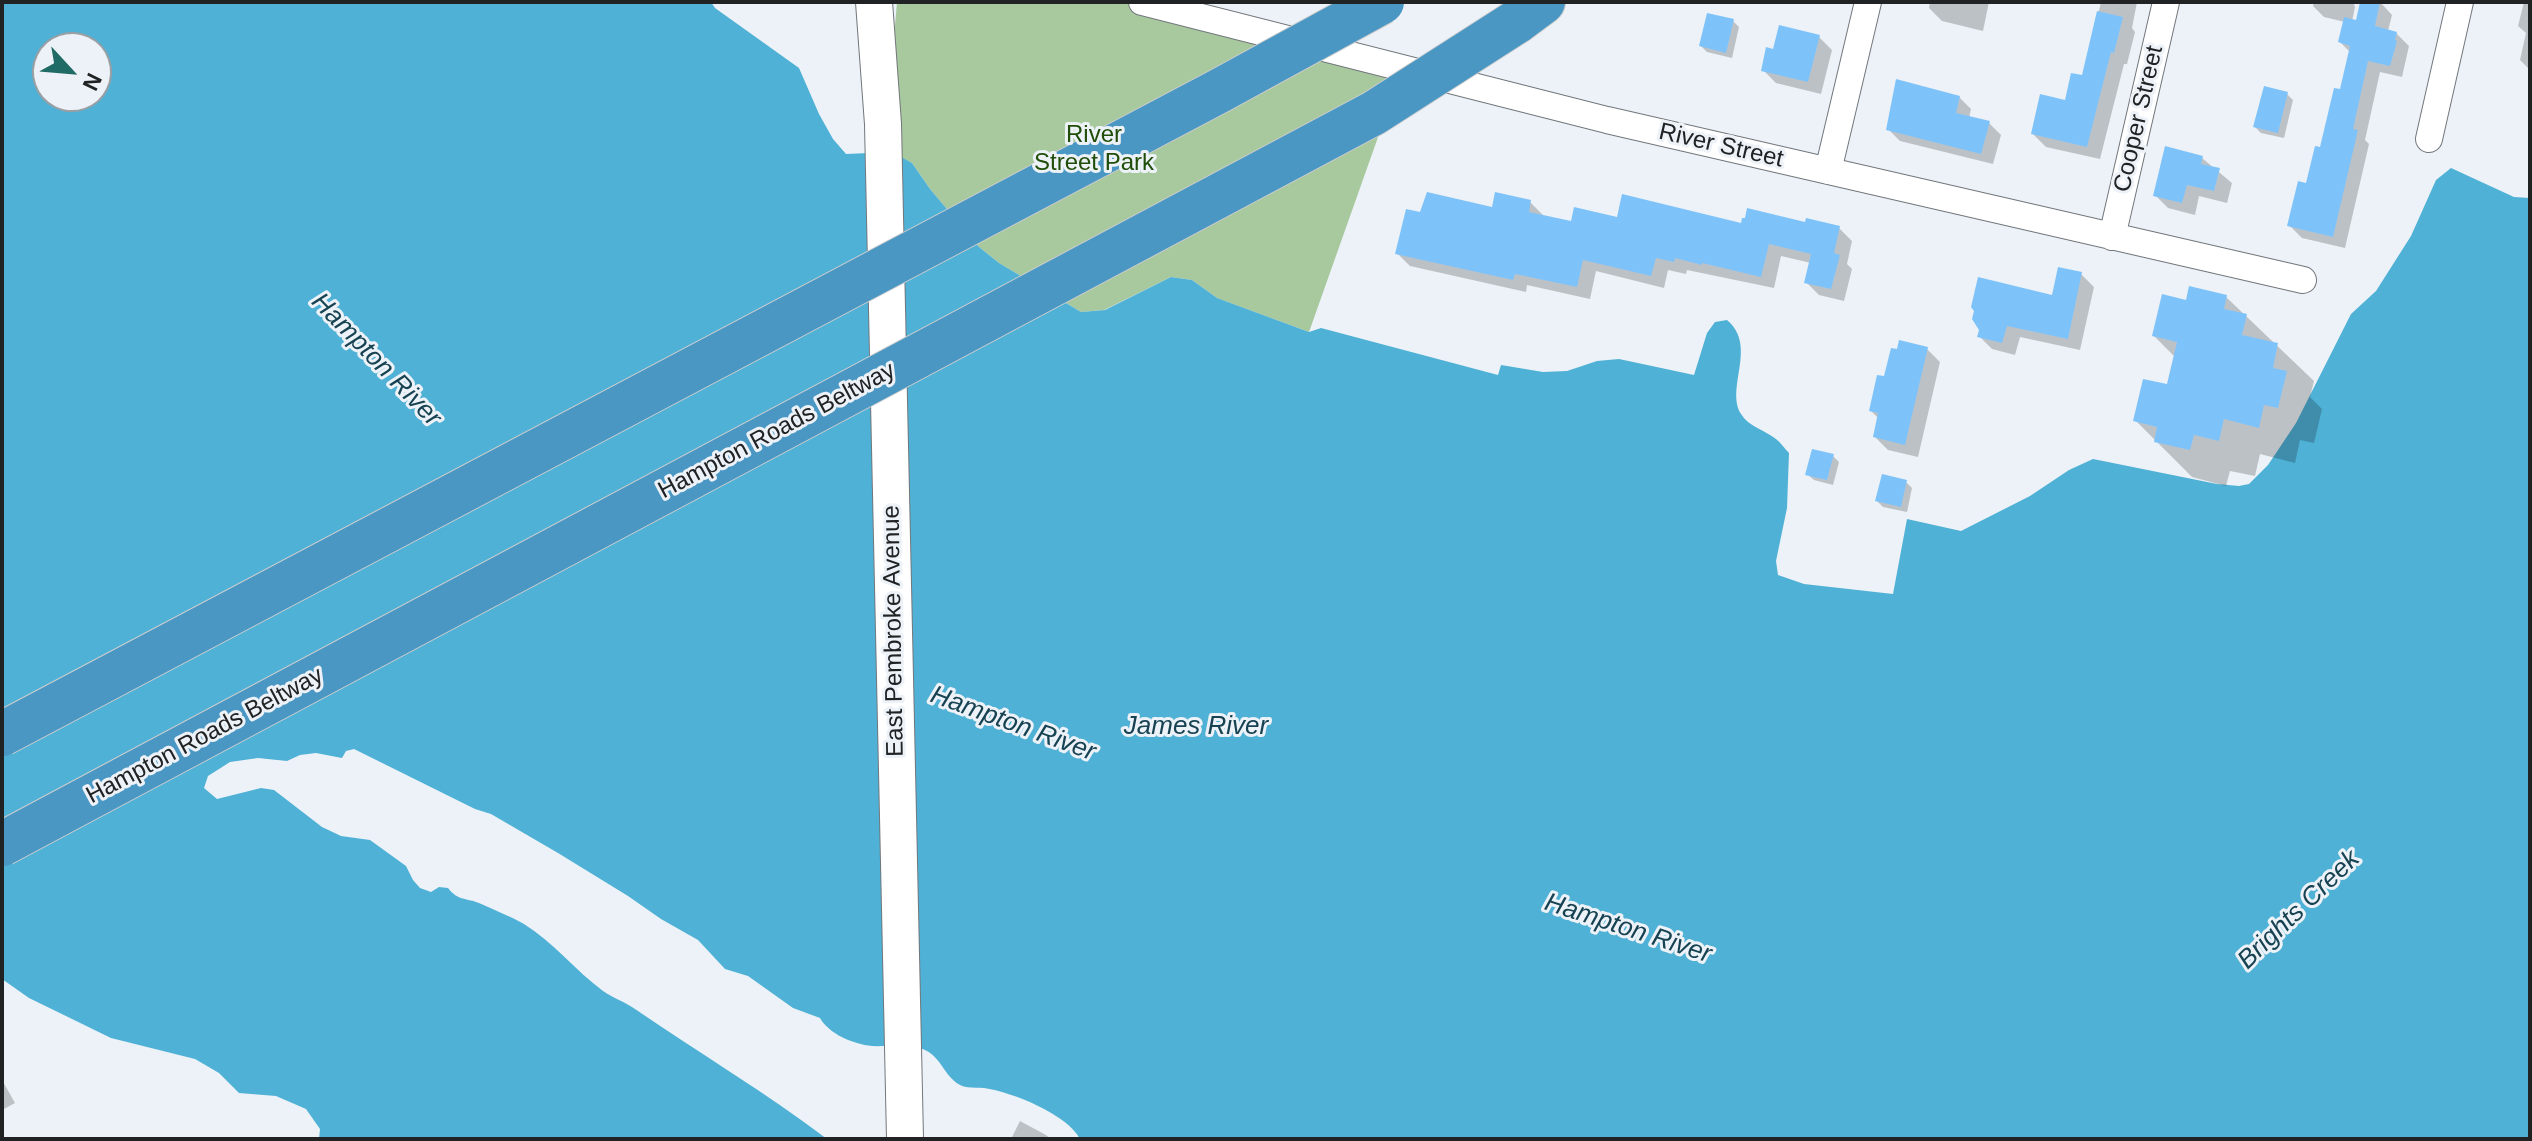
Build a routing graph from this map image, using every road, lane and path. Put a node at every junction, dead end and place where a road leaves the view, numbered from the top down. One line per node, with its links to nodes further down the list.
1 (874, 2): 9 (main road, East Pembroke Avenue)
2 (899, 2): 9 (main road, East Pembroke Avenue)
3 (1142, 2): 11 (street, River Street)
4 (1382, 2): 14 (highway, bridge)
5 (1868, 2): 11 (street)
6 (2166, 2): 12 (street, Cooper Street)
7 (2460, 2): 10 (street)
8 (1529, 12): 15 (highway, Hampton Roads Beltway, bridge)
9 (883, 124): 16 (main road, East Pembroke Avenue, bridge)
10 (2429, 139)
11 (1828, 171): 12 (street, River Street)
12 (2112, 237): 13 (street, River Street)
13 (2303, 280)
14 (2, 734)
15 (2, 844)
16 (905, 1139)

